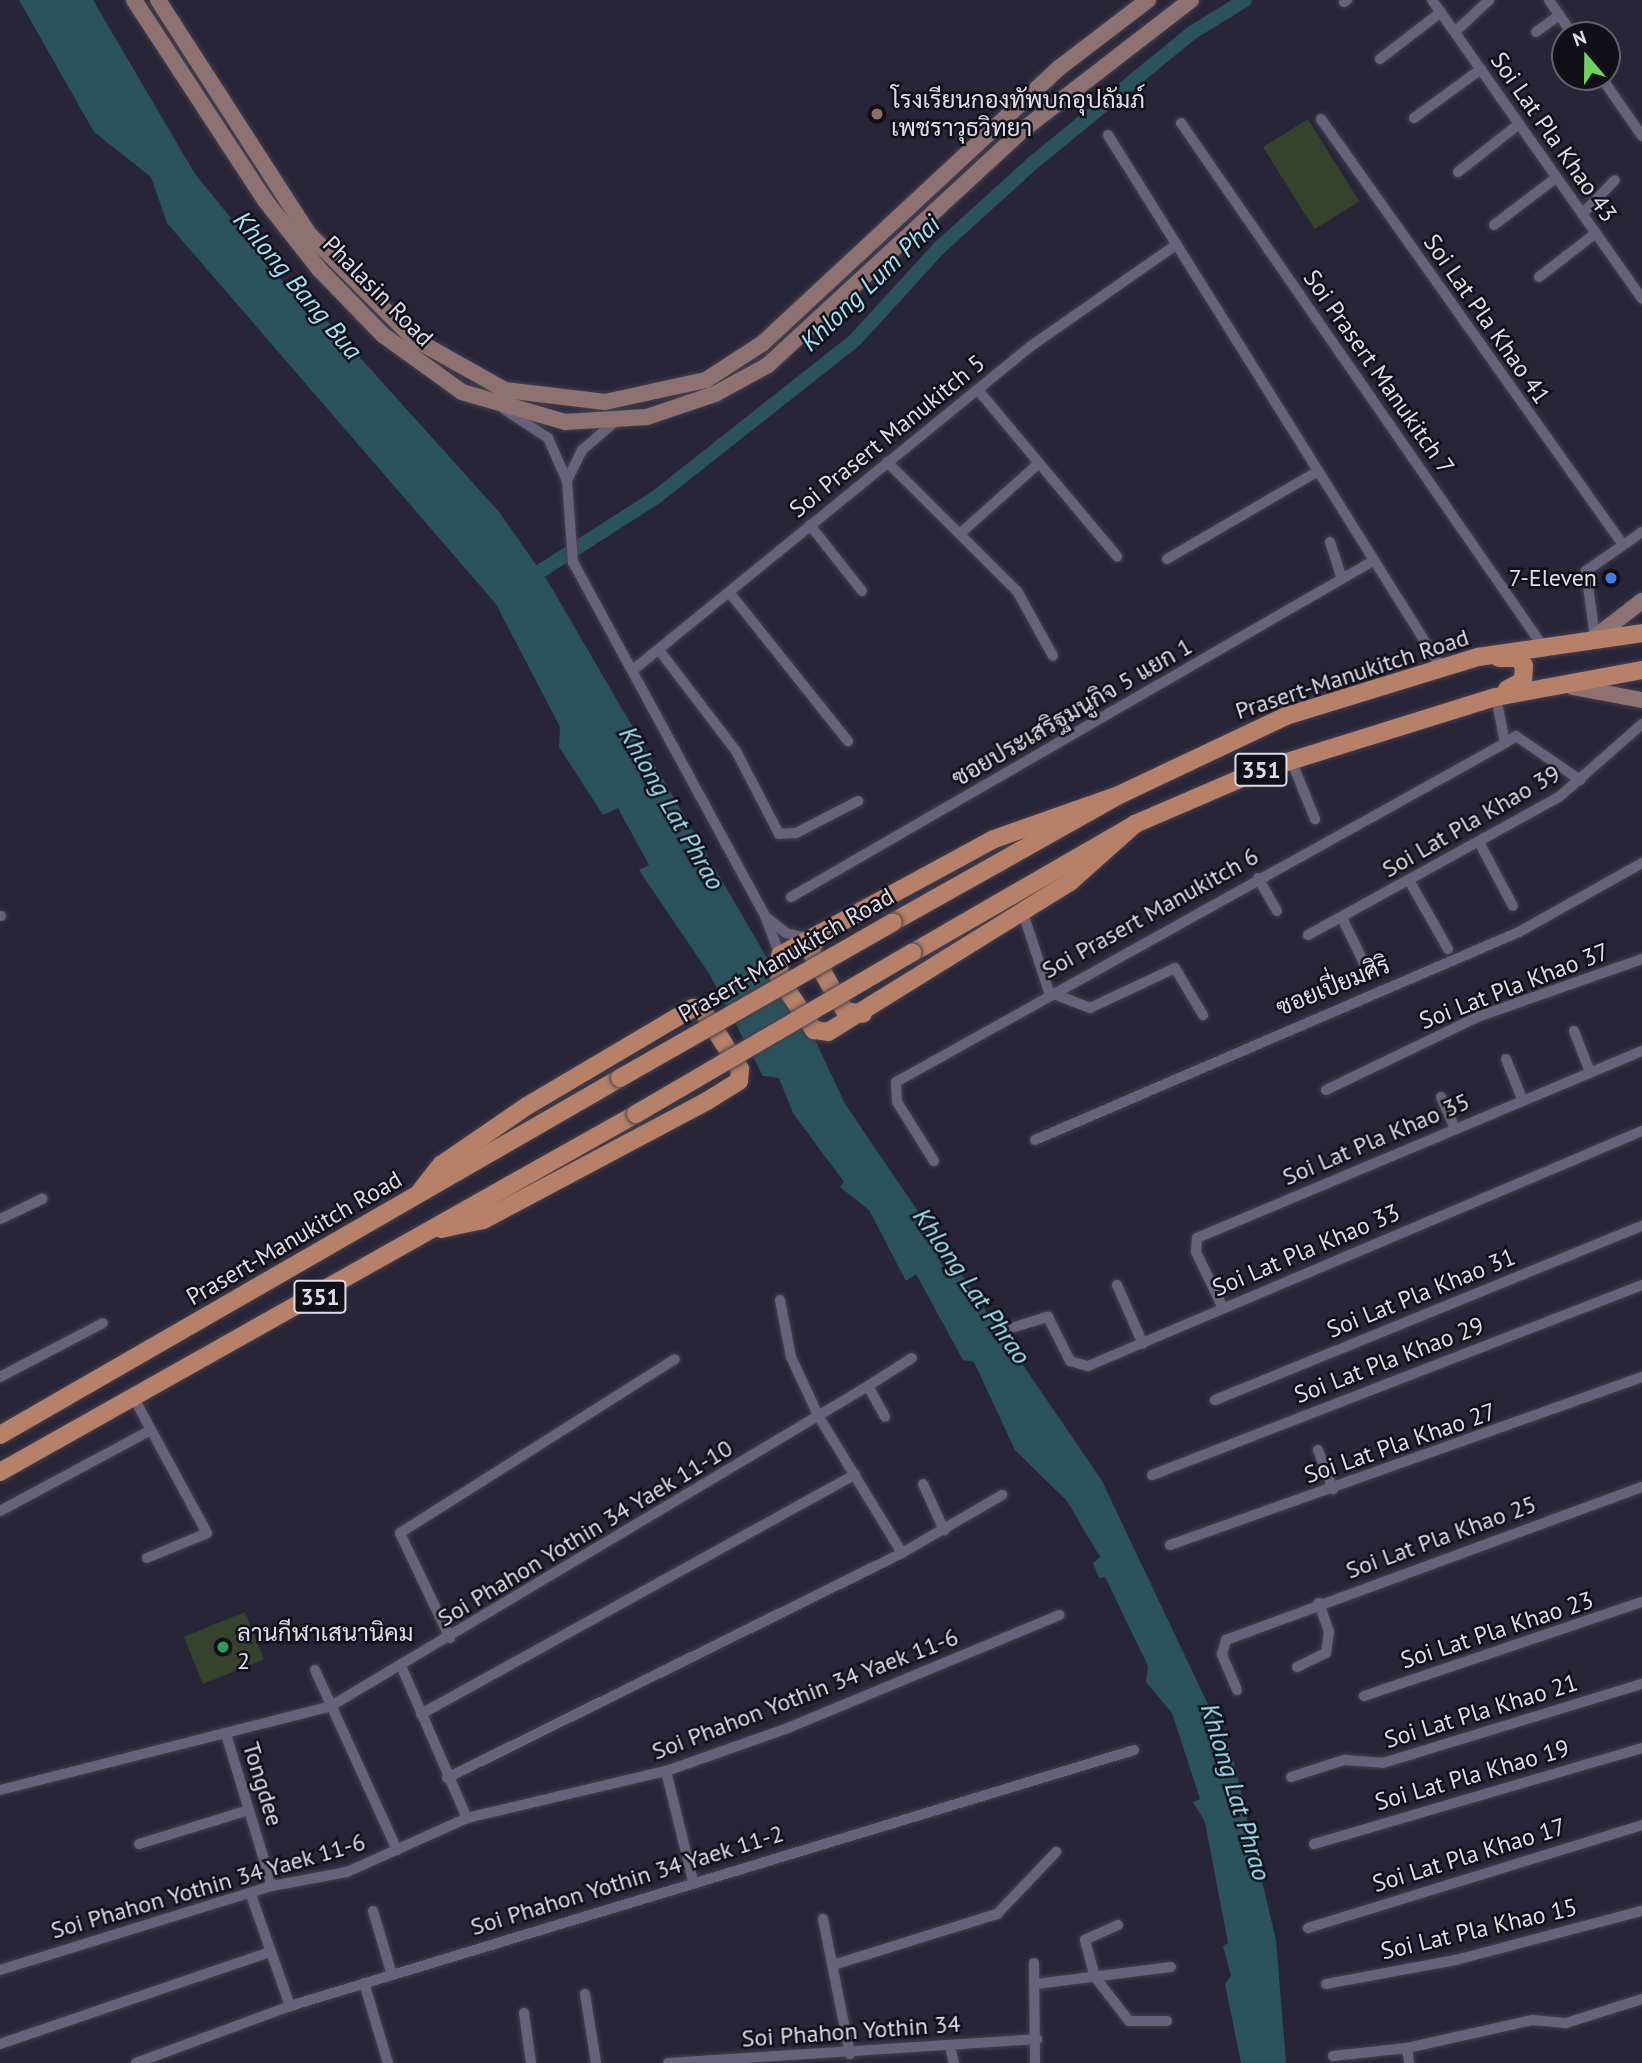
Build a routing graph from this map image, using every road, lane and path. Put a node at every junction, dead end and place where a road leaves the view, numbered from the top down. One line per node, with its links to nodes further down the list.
1 (134, 0): 32 (main road, Phalasin Road)
2 (158, 0): 3 (main road, Phalasin Road)
3 (1148, 0)
4 (1191, 0): 33 (main road, Phalasin Road)
5 (1432, 0): 8 (street, Soi Lat Pla Khao 43)
6 (1489, 0): 11 (street)
7 (1549, 0): 9 (street)
8 (1441, 12): 11 (street, Soi Lat Pla Khao 43); 13 (street)
9 (1559, 15): 10 (street); 12 (street)
10 (1563, 21)
11 (1455, 32): 14 (street, Soi Lat Pla Khao 43)
12 (1536, 32)
13 (1380, 59)
14 (1481, 69): 16 (street); 19 (street, Soi Lat Pla Khao 43)
15 (1611, 91): 21 (street)
16 (1414, 117)
17 (1321, 119): 42 (street, Soi Lat Pla Khao 41)
18 (1181, 123): 53 (street, Soi Prasert Manukitch 7)
19 (1519, 124): 22 (street); 23 (street, Soi Lat Pla Khao 43)
20 (1108, 135): 28 (street)
21 (1642, 136)
22 (1458, 172)
23 (1556, 178): 25 (street, Soi Lat Pla Khao 43); 26 (street)
24 (1615, 180): 25 (street)
25 (1582, 214): 27 (street, Soi Lat Pla Khao 43)
26 (1494, 225)
27 (1596, 233): 29 (street); 30 (street, Soi Lat Pla Khao 43)
28 (1176, 246): 31 (street, Soi Prasert Manukitch 5); 36 (street)
29 (1539, 277)
30 (1642, 299)
31 (978, 390): 34 (street, Soi Prasert Manukitch 5); 35 (street)
32 (504, 409): 33 (main road, Phalasin Road); 37 (street)
33 (617, 421): 37 (street)
34 (887, 462): 38 (street, Soi Prasert Manukitch 5); 39 (street)
35 (1038, 464): 39 (street); 43 (street)
36 (1315, 473): 44 (street); 45 (street)
37 (567, 481): 57 (street)
38 (810, 526): 47 (street); 48 (street, Soi Prasert Manukitch 5)
39 (963, 531): 55 (street)
40 (1642, 532): 42 (street)
41 (1330, 542): 46 (street)
42 (1620, 542): 51 (street)
43 (1117, 556)
44 (1167, 559)
45 (1373, 561): 46 (street, ซอยประเสริฐมนูกิจ 5 แยก 1); 56 (street)
46 (1342, 578): 76 (street, ซอยประเสริฐมนูกิจ 5 แยก 1)
47 (862, 591)
48 (729, 592): 54 (street, Soi Prasert Manukitch 5); 64 (street)
49 (1642, 601): 51 (main road)
50 (1642, 633): 51 (main road, Prasert-Manukitch Road / 351)
51 (1604, 636): 52 (main road); 53 (main road, Prasert-Manukitch Road / 351)
52 (1642, 639)
53 (1542, 645): 56 (main road, Prasert-Manukitch Road / 351)
54 (659, 650): 57 (street, Soi Prasert Manukitch 5); 69 (street)
55 (1053, 656)
56 (1446, 666): 62 (main road); 68 (main road, Prasert-Manukitch Road / 351)
57 (633, 670): 80 (street)
58 (1642, 670): 59 (main road, 351)
59 (1545, 686): 60 (main road, 351); 61 (main road)
60 (1496, 697): 62 (main road, 351); 65 (street)
61 (1642, 700)
62 (1450, 710): 66 (main road, 351)
63 (1642, 724): 67 (street, Soi Lat Pla Khao 39)
64 (848, 741)
65 (1505, 743): 67 (street); 74 (street, Soi Prasert Manukitch 6)
66 (1291, 760): 70 (street); 71 (main road, 351)
67 (1580, 780): 72 (street, Soi Lat Pla Khao 39)
68 (1119, 795): 83 (main road); 102 (main road, Prasert-Manukitch Road / 351, bridge)
69 (858, 801)
70 (1315, 819)
71 (1135, 824): 79 (main road); 106 (main road, 351, bridge)
72 (1480, 844): 75 (street, Soi Lat Pla Khao 39); 77 (street)
73 (1642, 863): 100 (street, ซอยเปี่ยมศิริ)
74 (1258, 878): 78 (street); 88 (street, Soi Prasert Manukitch 6)
75 (1410, 882): 81 (street, Soi Lat Pla Khao 39); 84 (street)
76 (791, 897)
77 (1513, 906)
78 (1277, 911)
79 (1023, 913): 88 (street); 89 (main road)
80 (765, 916): 83 (street); 85 (street)
81 (1342, 918): 82 (street, Soi Lat Pla Khao 39); 87 (street)
82 (1308, 935)
83 (815, 937): 85 (main road); 89 (main road)
84 (1448, 949)
85 (779, 955): 89 (main road)
86 (1642, 959): 95 (street, Soi Lat Pla Khao 37)
87 (1369, 974)
88 (1049, 992): 90 (street); 101 (street, Soi Prasert Manukitch 6)
89 (863, 1014)
90 (1203, 1015)
91 (1574, 1031): 94 (street)
92 (1642, 1051): 94 (street, Soi Lat Pla Khao 35)
93 (1506, 1059): 97 (street)
94 (1590, 1072): 97 (street, Soi Lat Pla Khao 35)
95 (1326, 1090)
96 (1441, 1097): 98 (street)
97 (1523, 1101): 98 (street, Soi Lat Pla Khao 35)
98 (1455, 1129): 110 (street, Soi Lat Pla Khao 35)
99 (1642, 1131): 110 (street, Soi Lat Pla Khao 33)
100 (1035, 1140)
101 (934, 1161)
102 (419, 1193): 106 (main road); 124 (main road, Prasert-Manukitch Road / 351)
103 (42, 1199): 104 (street)
104 (0, 1219)
105 (1642, 1226): 120 (street, Soi Lat Pla Khao 31)
106 (441, 1229): 119 (main road, 351)
107 (1117, 1285): 113 (street)
108 (1642, 1285): 128 (street, Soi Lat Pla Khao 29)
109 (780, 1300): 122 (street)
110 (1223, 1308): 113 (street, Soi Lat Pla Khao 33)
111 (103, 1323): 116 (street)
112 (1011, 1328): 113 (street, Soi Lat Pla Khao 33)
113 (1143, 1344)
114 (912, 1358): 118 (street, Soi Phahon Yothin 34 Yaek 11-10)
115 (675, 1359): 141 (street)
116 (0, 1377)
117 (1642, 1377): 131 (street, Soi Lat Pla Khao 27)
118 (868, 1386): 121 (street); 122 (street, Soi Phahon Yothin 34 Yaek 11-10)
119 (134, 1398): 123 (street); 126 (main road, 351)
120 (1215, 1400)
121 (885, 1416)
122 (819, 1417): 127 (street); 141 (street, Soi Phahon Yothin 34 Yaek 11-10)
123 (151, 1430): 133 (street); 137 (street)
124 (0, 1436)
125 (1318, 1450): 131 (street)
126 (0, 1472)
127 (855, 1474): 136 (street); 149 (street)
128 (1152, 1475)
129 (923, 1484): 134 (street)
130 (1642, 1487): 139 (street, Soi Lat Pla Khao 25)
131 (1334, 1489): 135 (street, Soi Lat Pla Khao 27)
132 (1002, 1495): 134 (street)
133 (0, 1511)
134 (944, 1530): 136 (street)
135 (1171, 1545)
136 (902, 1553): 155 (street)
137 (147, 1558)
138 (1642, 1602): 147 (street, Soi Lat Pla Khao 23)
139 (1319, 1603): 142 (street); 146 (street, Soi Lat Pla Khao 25)
140 (1059, 1615): 153 (street, Soi Phahon Yothin 34 Yaek 11-6)
141 (450, 1637): 143 (street, Soi Phahon Yothin 34 Yaek 11-10)
142 (1297, 1667)
143 (402, 1668): 148 (street, Soi Phahon Yothin 34 Yaek 11-10); 149 (street)
144 (315, 1670): 148 (street)
145 (1642, 1684): 154 (street, Soi Lat Pla Khao 21)
146 (1237, 1690)
147 (1364, 1696)
148 (331, 1706): 150 (street, Soi Phahon Yothin 34 Yaek 11-10); 162 (street)
149 (421, 1714): 155 (street)
150 (226, 1734): 156 (street, Soi Phahon Yothin 34 Yaek 11-10); 157 (street, Tongdee)
151 (1642, 1748): 161 (street, Soi Lat Pla Khao 19)
152 (1134, 1750): 164 (street, Soi Phahon Yothin 34 Yaek 11-2)
153 (666, 1771): 158 (street, Soi Phahon Yothin 34 Yaek 11-6); 164 (street)
154 (1291, 1777)
155 (447, 1778): 158 (street)
156 (0, 1790)
157 (249, 1810): 160 (street); 165 (street, Tongdee)
158 (467, 1818): 162 (street, Soi Phahon Yothin 34 Yaek 11-6)
159 (1642, 1825): 171 (street, Soi Lat Pla Khao 17)
160 (139, 1844)
161 (1314, 1844)
162 (397, 1850): 165 (street, Soi Phahon Yothin 34 Yaek 11-6)
163 (1056, 1853): 174 (street)
164 (693, 1881): 177 (street, Soi Phahon Yothin 34 Yaek 11-2)
165 (272, 1886): 166 (street, Soi Phahon Yothin 34 Yaek 11-6)
166 (251, 1895): 172 (street); 176 (street, Soi Phahon Yothin 34 Yaek 11-6)
167 (373, 1911): 177 (street)
168 (1642, 1911): 181 (street, Soi Lat Pla Khao 15)
169 (822, 1919): 174 (street)
170 (1118, 1925): 178 (street)
171 (1308, 1928)
172 (271, 1952): 184 (street); 188 (street)
173 (1034, 1963): 180 (street)
174 (833, 1965): 191 (street)
175 (1171, 1967): 178 (street)
176 (0, 1970)
177 (392, 1975): 179 (street, Soi Phahon Yothin 34 Yaek 11-2)
178 (1095, 1977): 180 (street); 186 (street)
179 (364, 1983): 184 (street, Soi Phahon Yothin 34 Yaek 11-2); 194 (street)
180 (1037, 1983): 187 (street)
181 (1325, 1984)
182 (585, 1994): 196 (street)
183 (1642, 1999): 190 (street)
184 (290, 2006): 193 (street, Soi Phahon Yothin 34 Yaek 11-2)
185 (524, 2013): 195 (street)
186 (1167, 2021)
187 (1037, 2039): 189 (street, Soi Phahon Yothin 34); 199 (street)
188 (0, 2044)
189 (950, 2046): 191 (street, Soi Phahon Yothin 34); 198 (street)
190 (1407, 2048): 192 (street); 200 (street)
191 (850, 2054): 197 (street, Soi Phahon Yothin 34)
192 (1333, 2056)
193 (136, 2063)
194 (388, 2063)
195 (531, 2063)
196 (596, 2063)
197 (668, 2063)
198 (954, 2063)
199 (1035, 2063)
200 (1409, 2063)

